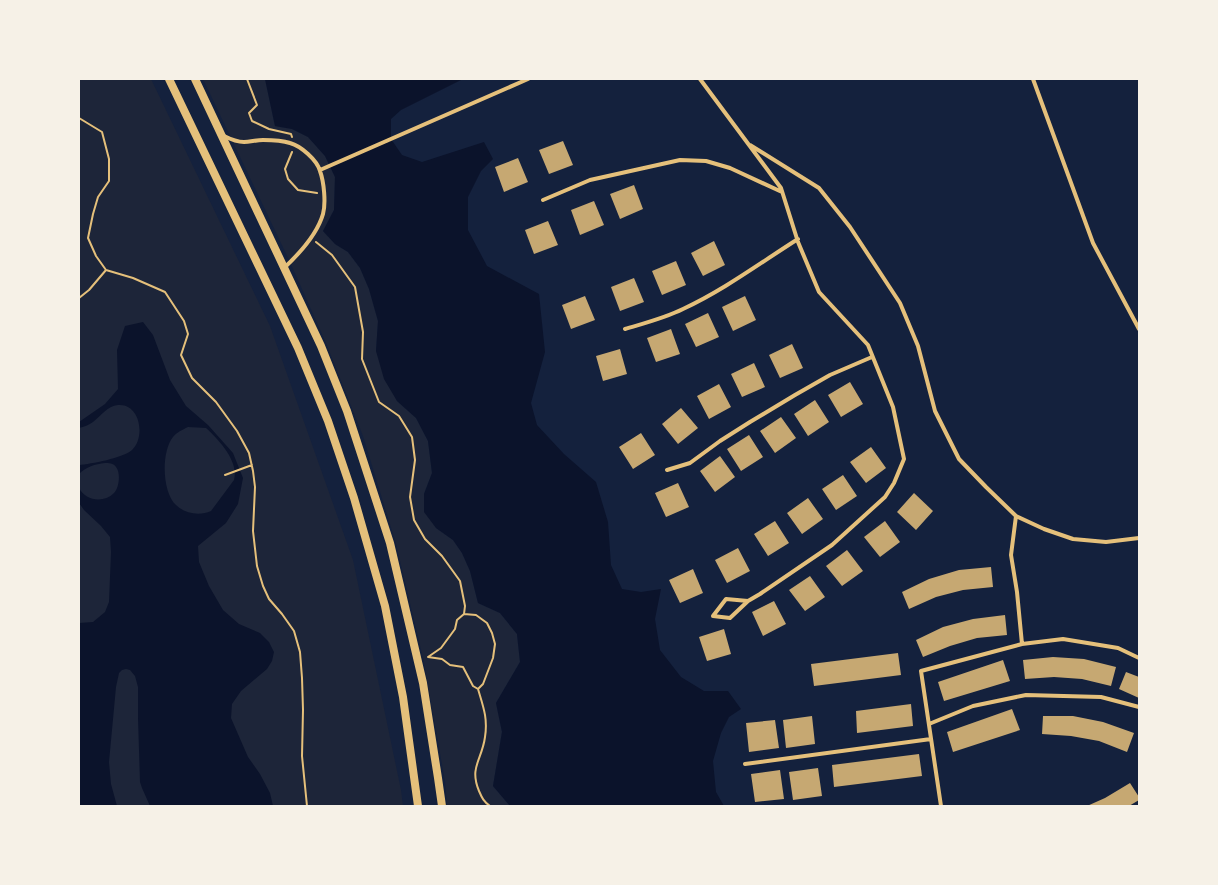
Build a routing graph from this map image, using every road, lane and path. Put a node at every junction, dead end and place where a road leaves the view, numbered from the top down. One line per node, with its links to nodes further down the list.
1 (169, 79): 35 (highway)
2 (195, 79): 7 (highway)
3 (528, 79): 9 (street)
4 (700, 79): 8 (street)
5 (1033, 79): 18 (street)
6 (79, 118): 15 (path)
7 (221, 135): 9 (street); 14 (highway)
8 (748, 144): 10 (street); 23 (street)
9 (320, 170): 12 (street)
10 (782, 192): 11 (street); 13 (street)
11 (543, 200)
12 (311, 237): 14 (street); 26 (path)
13 (798, 239): 17 (street); 19 (street)
14 (284, 268): 36 (highway)
15 (106, 270): 16 (path); 20 (path)
16 (79, 298)
17 (625, 329)
18 (1139, 329)
19 (872, 356): 21 (street); 25 (street)
20 (252, 465): 22 (path); 34 (path)
21 (667, 470)
22 (225, 475)
23 (1016, 516): 24 (street); 27 (street)
24 (1139, 538)
25 (748, 601): 25 (street)
26 (464, 614): 29 (path); 29 (path)
27 (1022, 644): 28 (street); 31 (street)
28 (1139, 658)
29 (478, 689): 37 (path)
30 (1139, 707): 31 (street)
31 (929, 724): 32 (street)
32 (931, 739): 33 (street); 38 (street)
33 (745, 764)
34 (307, 806)
35 (418, 806)
36 (442, 806)
37 (490, 806)
38 (941, 806)

